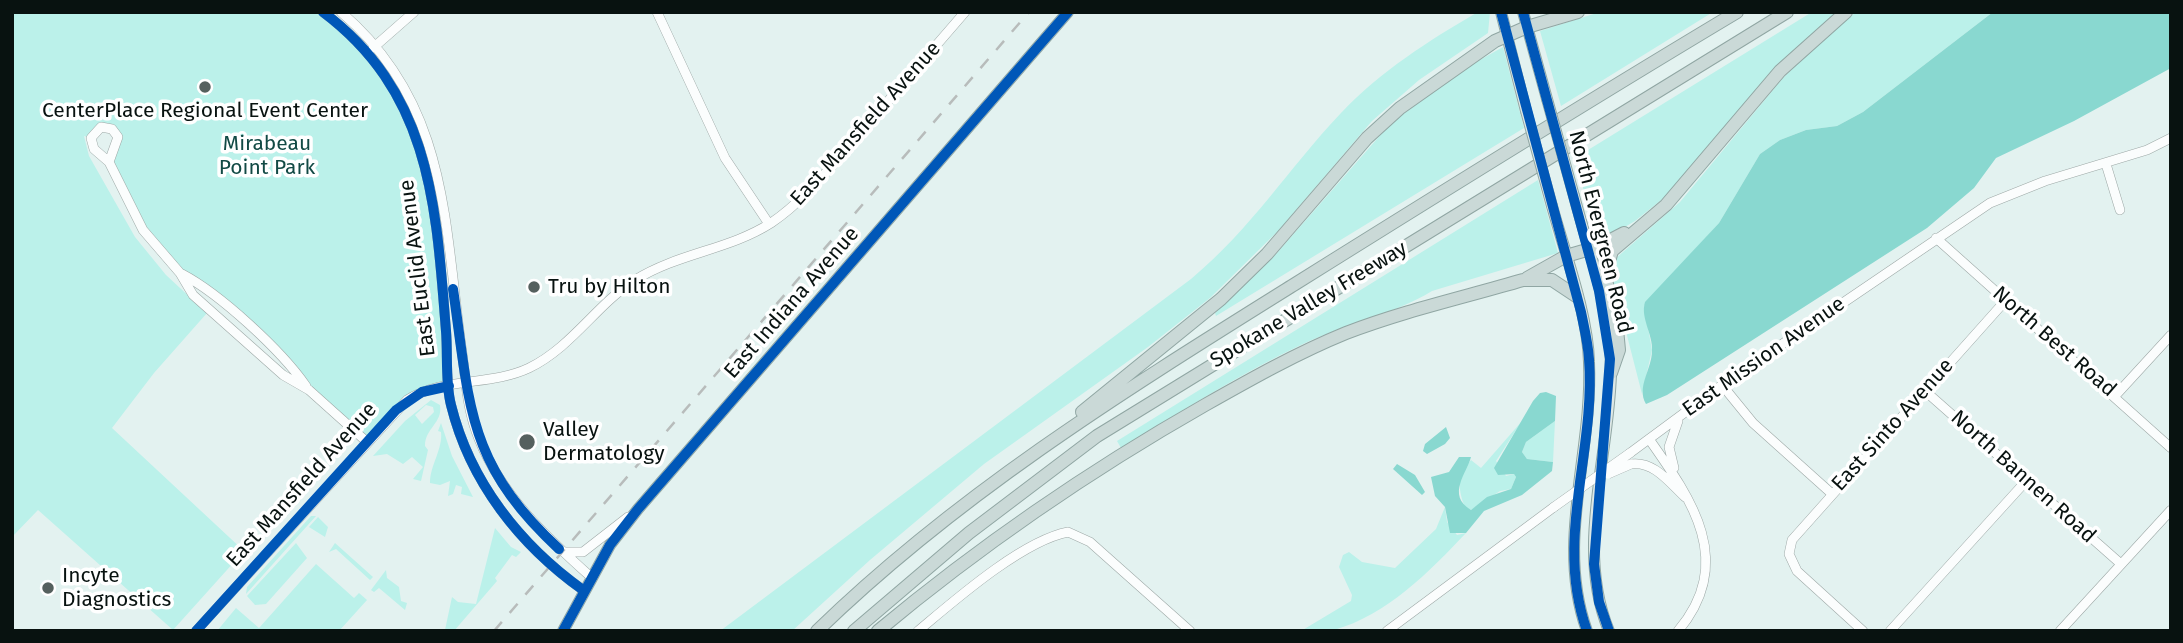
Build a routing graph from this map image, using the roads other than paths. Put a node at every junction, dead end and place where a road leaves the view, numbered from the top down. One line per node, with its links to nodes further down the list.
1 (323, 12): 16 (street, East Euclid Avenue)
2 (341, 12): 15 (street, East Euclid Avenue)
3 (414, 12): 15 (street)
4 (657, 12): 22 (street)
5 (965, 12): 22 (street, East Mansfield Avenue)
6 (1068, 12): 46 (main road, East Indiana Avenue)
7 (1501, 12): 14 (main road, North Evergreen Road)
8 (1523, 12): 13 (main road, North Evergreen Road)
9 (1737, 12): 37 (highway, Spokane Valley Freeway)
10 (1787, 12): 56 (highway, Spokane Valley Freeway)
11 (1846, 12): 21 (highway)
12 (1571, 13): 13 (highway)
13 (1527, 27): 14 (highway); 24 (main road, North Evergreen Road, bridge)
14 (1507, 35): 25 (main road, North Evergreen Road, bridge); 37 (highway)
15 (376, 45): 16 (street); 31 (street, East Euclid Avenue)
16 (368, 53): 33 (street, East Euclid Avenue)
17 (2171, 138): 19 (street, East Mission Avenue)
18 (109, 162): 39 (street)
19 (2106, 164): 20 (street); 23 (street, East Mission Avenue)
20 (2120, 209)
21 (1650, 218): 24 (highway); 30 (highway)
22 (769, 224): 31 (street, East Mansfield Avenue)
23 (1936, 238): 28 (street, North Best Road); 32 (street, East Mission Avenue)
24 (1588, 249): 25 (highway); 30 (main road, North Evergreen Road)
25 (1566, 256): 26 (highway); 27 (main road, North Evergreen Road)
26 (1523, 280): 27 (highway); 57 (highway)
27 (1576, 296): 61 (main road, North Evergreen Road)
28 (2006, 300): 34 (street, East Sinto Avenue); 35 (street, North Best Road)
29 (2171, 335): 35 (street)
30 (1611, 373): 52 (main road, North Evergreen Road)
31 (465, 383): 33 (street, East Mansfield Avenue); 48 (street, East Euclid Avenue)
32 (1722, 385): 36 (street, East Mission Avenue); 44 (street)
33 (449, 386): 39 (street, East Mansfield Avenue); 51 (street, East Euclid Avenue)
34 (1924, 390): 42 (street, North Bannen Road); 44 (street, East Sinto Avenue)
35 (2115, 396): 40 (street, North Best Road)
36 (1680, 416): 38 (street, East Mission Avenue); 41 (street)
37 (1056, 436): 55 (highway, Spokane Valley Freeway)
38 (1649, 439): 41 (street); 43 (street, East Mission Avenue, bridge)
39 (367, 442): 53 (street, East Mansfield Avenue)
40 (2171, 448)
41 (1676, 478): 45 (street)
42 (2027, 480): 49 (street, North Bannen Road); 66 (street)
43 (1590, 482): 45 (street, bridge); 60 (street, East Mission Avenue, bridge)
44 (1831, 493): 65 (street, East Sinto Avenue)
45 (1693, 506): 64 (street)
46 (638, 509): 48 (street); 50 (main road, East Indiana Avenue)
47 (2171, 510): 49 (street)
48 (562, 551): 50 (street, East Euclid Avenue)
49 (2121, 564): 67 (street)
50 (591, 577): 51 (main road, East Indiana Avenue)
51 (583, 590): 54 (main road, East Indiana Avenue)
52 (1604, 619): 62 (main road, North Evergreen Road); 63 (street)
53 (196, 631)
54 (562, 631)
55 (817, 631)
56 (854, 631)
57 (878, 631)
58 (918, 631): 59 (street)
59 (1190, 631)
60 (1387, 631)
61 (1587, 631)
62 (1609, 631)
63 (1615, 631)
64 (1678, 631)
65 (1863, 631)
66 (1890, 631)
67 (2060, 631)

